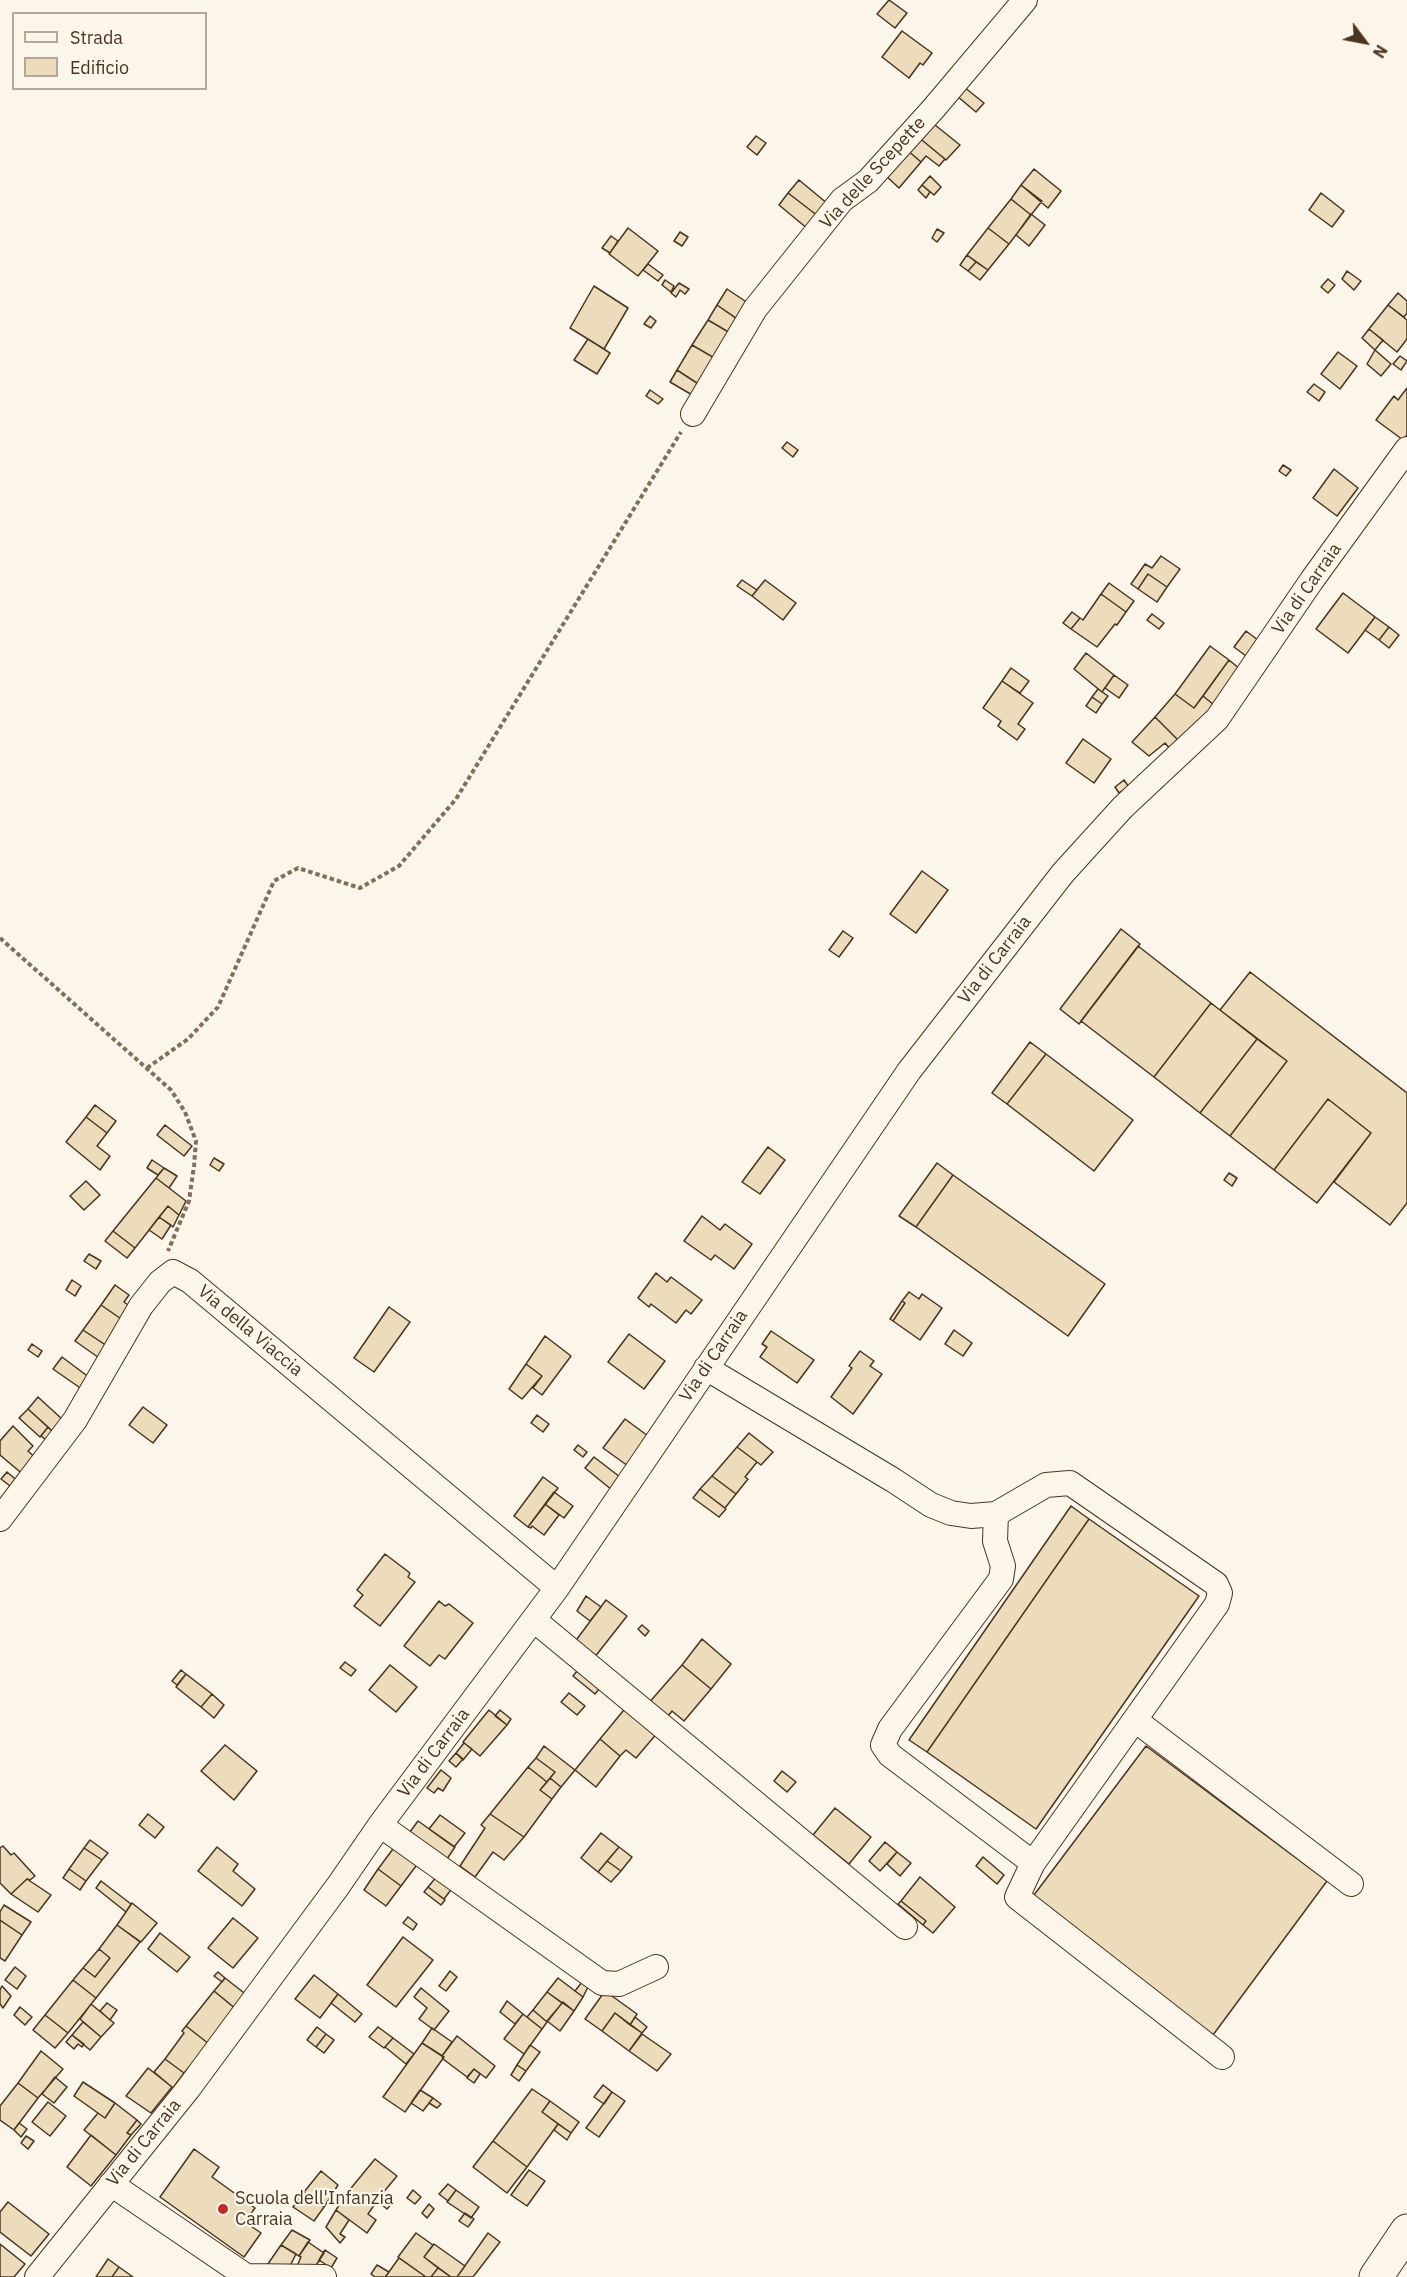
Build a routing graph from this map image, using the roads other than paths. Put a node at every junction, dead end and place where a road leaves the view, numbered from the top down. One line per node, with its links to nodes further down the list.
1 (1025, 0): 2 (street, Via delle Scepette)
2 (693, 414)
3 (1407, 449): 4 (street, Via di Carraia)
4 (706, 1368): 5 (street); 7 (street, Via di Carraia)
5 (996, 1514): 9 (street); 11 (street)
6 (0, 1520): 7 (street, Via della Viaccia)
7 (557, 1588): 8 (street, Via di Carraia)
8 (534, 1620): 10 (street, Via di Carraia); 13 (street)
9 (1135, 1720): 11 (street); 12 (street)
10 (380, 1825): 14 (street); 16 (street, Via di Carraia)
11 (1033, 1863): 15 (street)
12 (1351, 1884)
13 (905, 1927)
14 (656, 1967)
15 (1222, 2057)
16 (111, 2184): 18 (street, Via di Carraia); 19 (street)
17 (1407, 2231): 20 (highway)
18 (37, 2277)
19 (324, 2277)
20 (1376, 2277)

